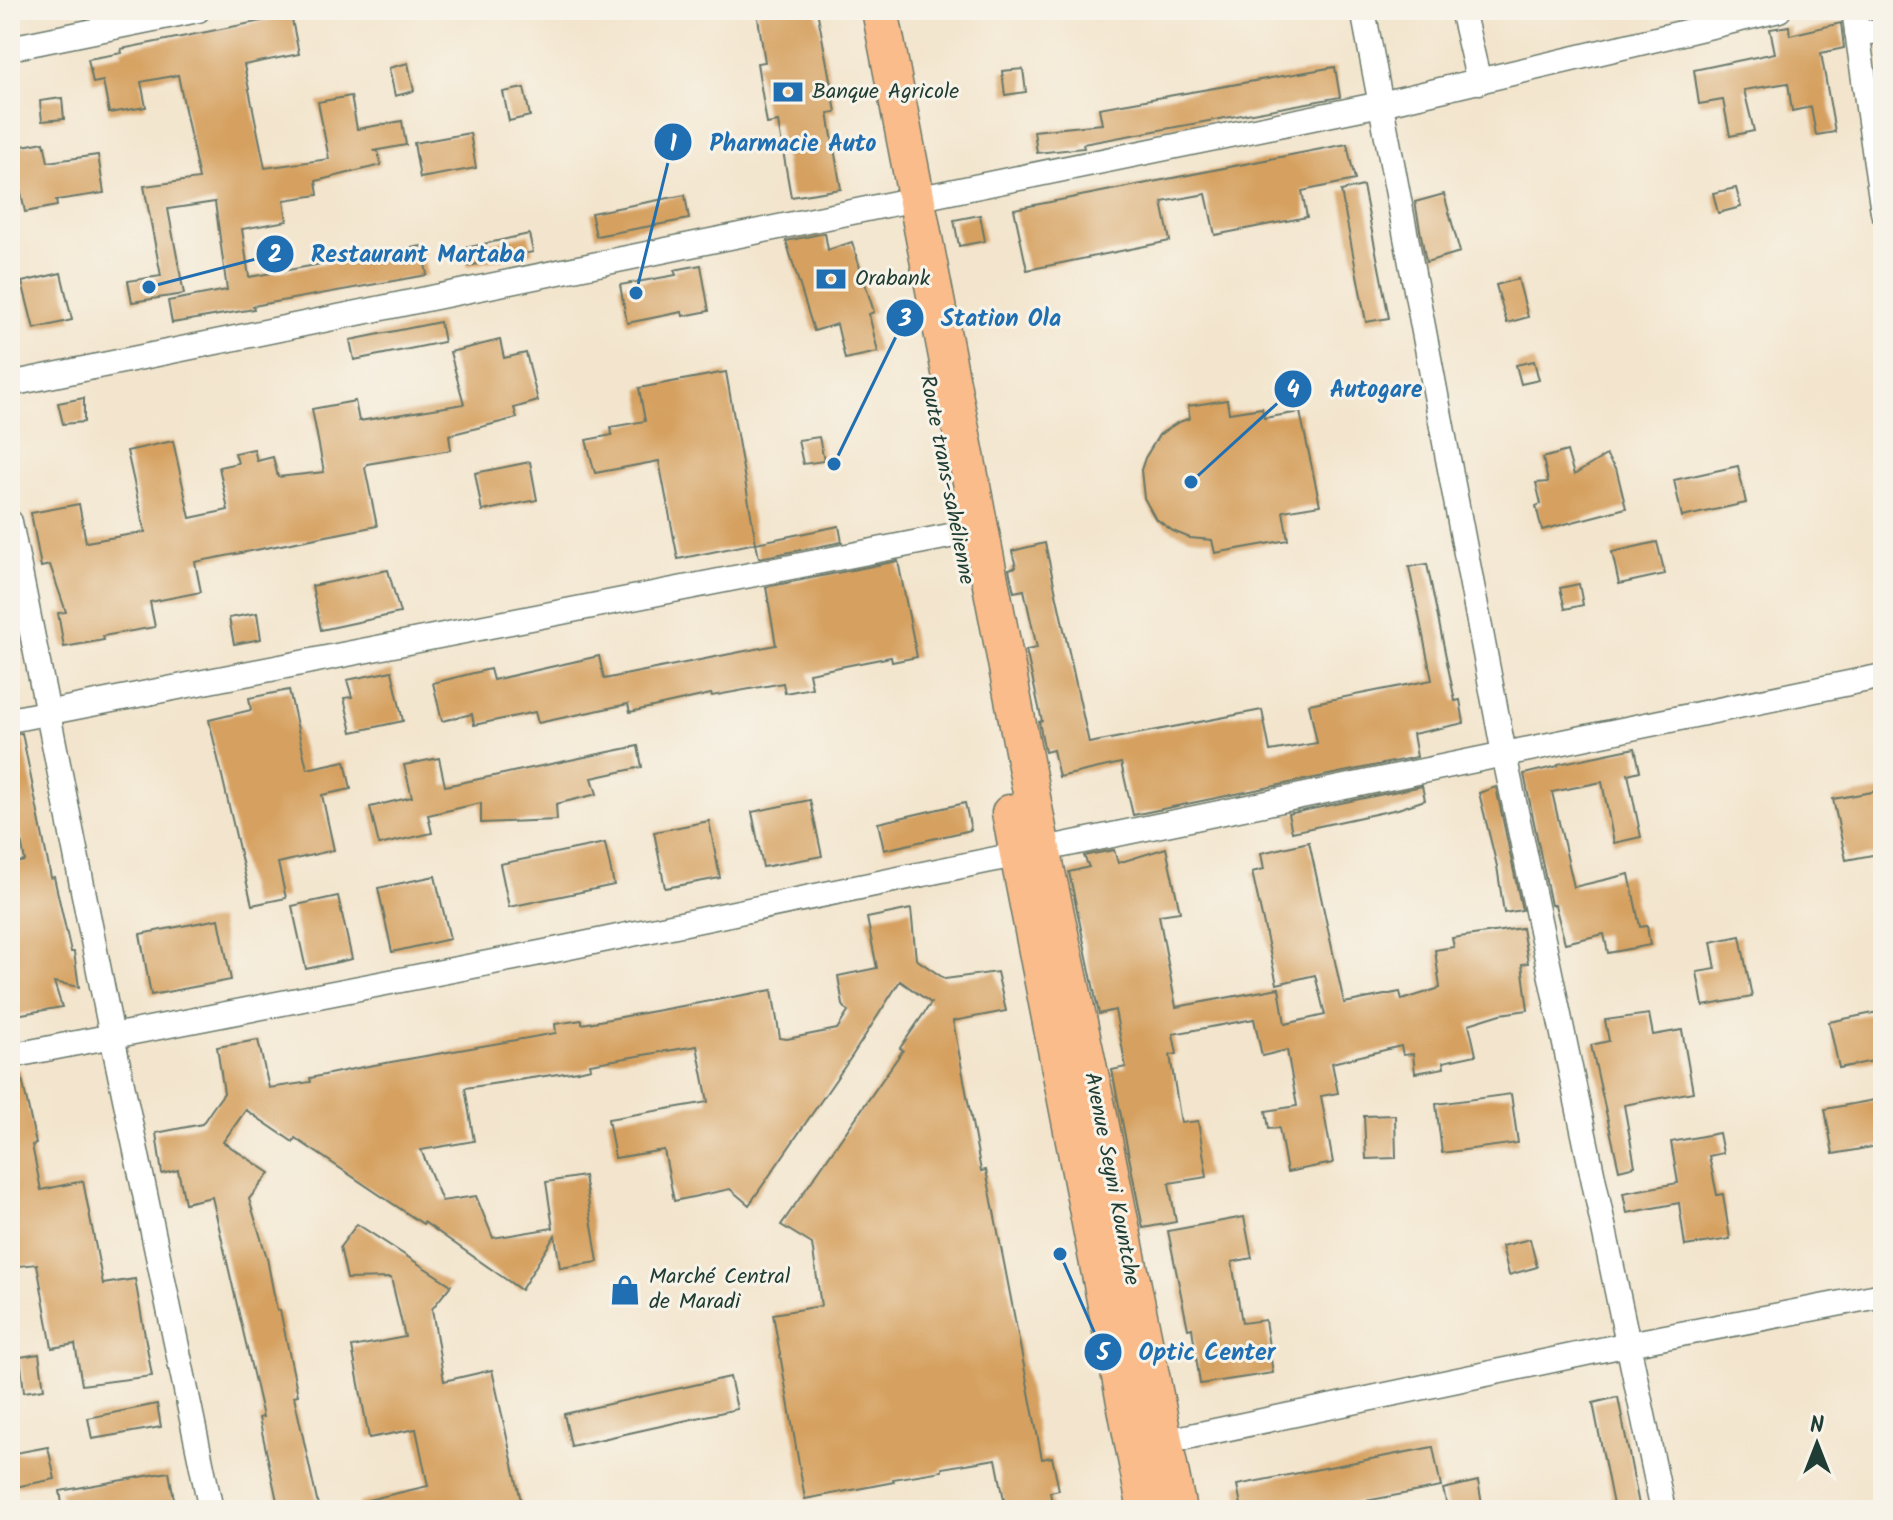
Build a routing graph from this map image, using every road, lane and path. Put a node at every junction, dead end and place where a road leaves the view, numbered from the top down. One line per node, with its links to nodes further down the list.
1 (198, 10): 9 (street)
2 (855, 10): 12 (highway, Route trans-sahélienne)
3 (880, 10): 12 (highway, Route trans-sahélienne)
4 (1363, 10): 11 (street)
5 (1462, 10): 10 (street)
6 (1779, 10): 10 (street)
7 (1855, 22): 8 (street); 13 (street)
8 (1883, 31)
9 (10, 48)
10 (1479, 82): 11 (street)
11 (1381, 104): 12 (street); 20 (street)
12 (907, 203): 14 (street); 16 (highway, Route trans-sahélienne)
13 (1883, 212)
14 (10, 384)
15 (10, 522): 18 (street)
16 (968, 532): 18 (street); 21 (highway, Route trans-sahélienne)
17 (1883, 676): 20 (street)
18 (47, 713): 19 (street); 22 (street)
19 (10, 720)
20 (1504, 754): 21 (street); 25 (street)
21 (1033, 843): 22 (street); 26 (highway, Avenue Seyni Kountche)
22 (112, 1036): 23 (street); 27 (street)
23 (10, 1056)
24 (1883, 1295): 25 (street)
25 (1629, 1344): 26 (street); 30 (street)
26 (1148, 1445): 28 (highway, Avenue Seyni Kountche); 29 (highway, Avenue Seyni Kountche)
27 (211, 1510)
28 (1146, 1510)
29 (1178, 1510)
30 (1663, 1510)

